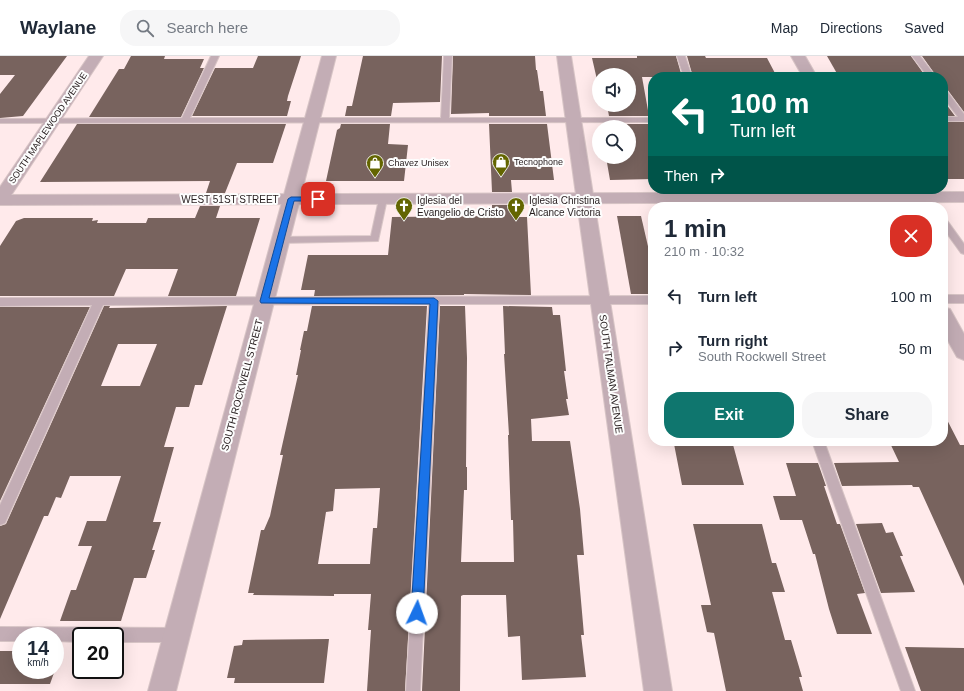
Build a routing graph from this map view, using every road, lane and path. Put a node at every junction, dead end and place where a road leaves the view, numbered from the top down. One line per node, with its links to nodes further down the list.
1 (96, 56): 19 (street, SOUTH MAPLEWOOD AVENUE)
2 (215, 56): 20 (lane)
3 (329, 56): 14 (street, SOUTH ROCKWELL STREET)
4 (448, 56): 15 (lane)
5 (564, 56): 16 (street, SOUTH TALMAN AVENUE)
6 (681, 56): 9 (lane)
7 (798, 56): 10 (street)
8 (916, 56): 11 (lane)
9 (686, 72)
10 (807, 72)
11 (928, 72)
12 (948, 98): 13 (lane)
13 (948, 119)
14 (312, 120): 15 (lane); 20 (lane); 24 (street, SOUTH ROCKWELL STREET)
15 (445, 120): 16 (lane)
16 (573, 120): 17 (lane); 22 (street, SOUTH TALMAN AVENUE)
17 (648, 120)
18 (0, 121): 19 (lane)
19 (53, 121): 20 (lane); 26 (street, SOUTH MAPLEWOOD AVENUE)
20 (185, 121)
21 (964, 197): 27 (street, WEST 51ST STREET)
22 (585, 198): 23 (street, WEST 51ST STREET); 25 (street, WEST 51ST STREET); 33 (street, SOUTH TALMAN AVENUE)
23 (878, 198): 27 (street, WEST 51ST STREET)
24 (291, 199): 25 (street, WEST 51ST STREET); 26 (street, WEST 51ST STREET); 29 (street, SOUTH ROCKWELL STREET)
25 (383, 199): 29 (lane)
26 (0, 200)
27 (929, 202)
28 (948, 234): 30 (lane)
29 (280, 240): 35 (street, SOUTH ROCKWELL STREET)
30 (964, 250)
31 (948, 299): 32 (lane)
32 (964, 299)
33 (600, 300): 34 (lane); 36 (lane); 47 (street, SOUTH TALMAN AVENUE)
34 (648, 300)
35 (264, 301): 36 (lane); 38 (lane); 44 (street, SOUTH ROCKWELL STREET)
36 (434, 301): 46 (lane)
37 (0, 302): 38 (lane)
38 (99, 302): 42 (lane)
39 (948, 323): 40 (street)
40 (964, 352)
41 (820, 446): 48 (lane)
42 (0, 519)
43 (0, 634): 44 (lane)
44 (176, 634): 45 (street, SOUTH ROCKWELL STREET)
45 (162, 691)
46 (413, 691)
47 (658, 691)
48 (908, 691)

